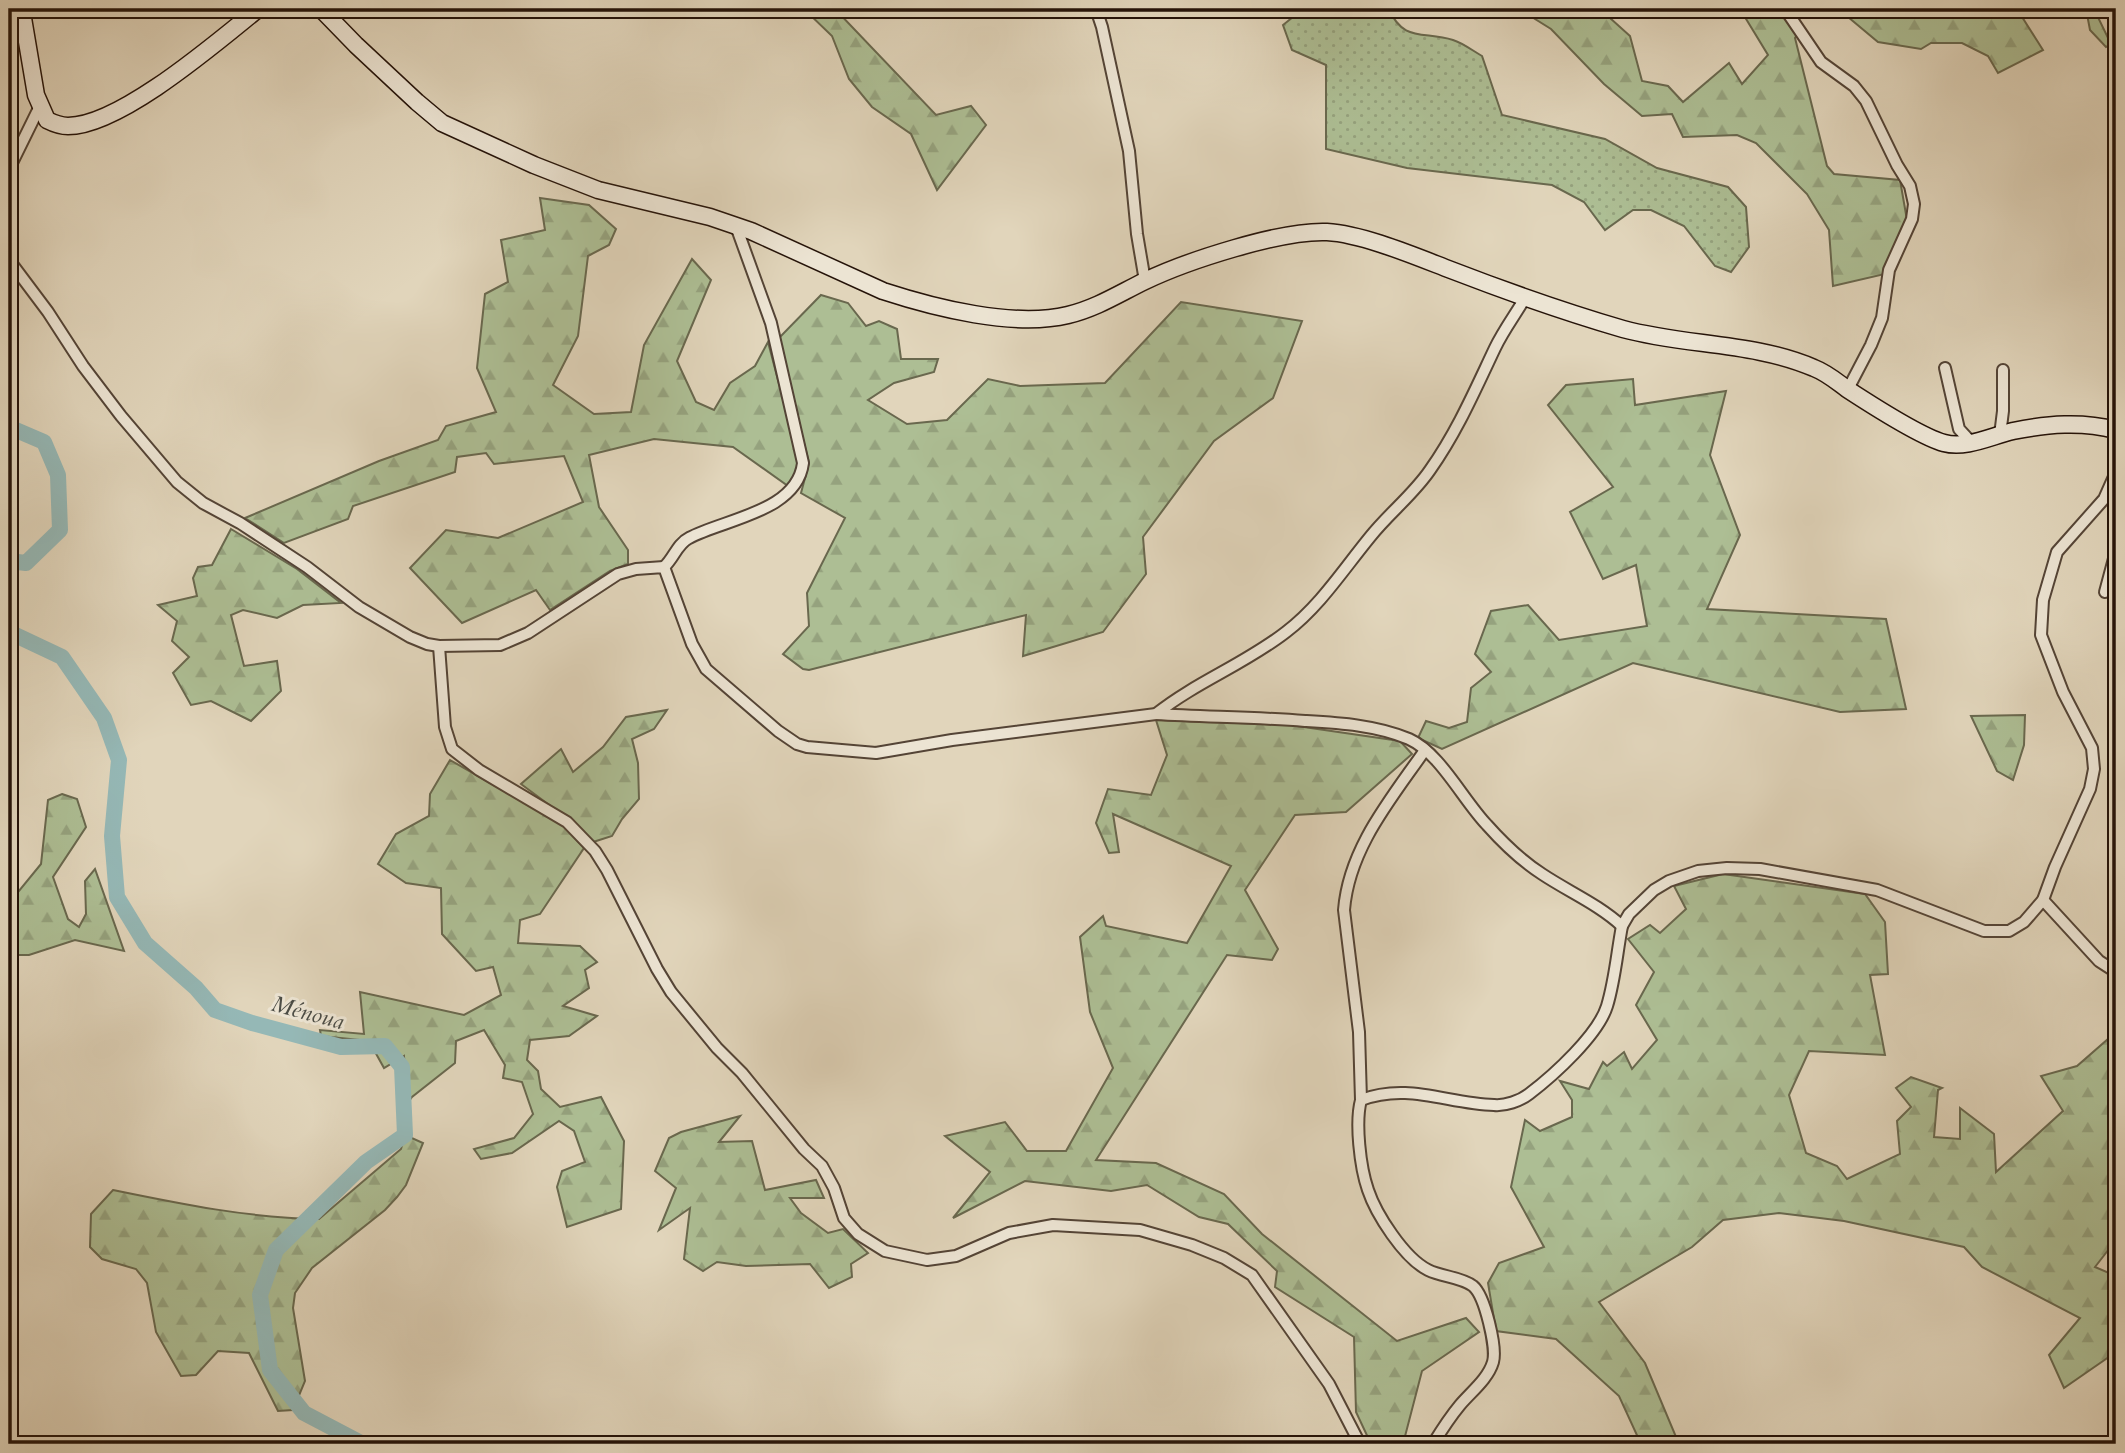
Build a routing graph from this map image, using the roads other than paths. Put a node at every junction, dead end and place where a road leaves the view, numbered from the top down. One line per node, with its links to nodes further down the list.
1 (258, 9): 6 (street)
2 (321, 9): 8 (street)
3 (1096, 9): 10 (street)
4 (1785, 9): 14 (street)
5 (18, 12): 6 (street)
6 (40, 106): 7 (street)
7 (9, 169)
8 (736, 226): 10 (street); 20 (street)
9 (9, 260): 22 (street)
10 (1146, 281): 11 (street)
11 (1525, 298): 14 (street); 23 (street)
12 (1945, 368): 17 (street)
13 (2003, 370): 16 (street)
14 (1848, 389): 17 (street)
15 (2116, 430): 16 (street)
16 (2000, 435): 17 (street)
17 (1971, 442)
18 (2116, 472): 25 (street)
19 (2116, 551): 21 (street)
20 (664, 567): 22 (street); 23 (street)
21 (2105, 592)
22 (439, 646): 31 (street)
23 (1156, 714): 24 (street)
24 (1426, 750): 27 (street); 30 (street)
25 (2043, 900): 26 (street); 29 (street)
26 (1629, 914): 27 (street); 28 (street)
27 (1611, 916): 28 (street)
28 (1622, 926): 30 (street)
29 (2116, 972)
30 (1361, 1100): 32 (street)
31 (1360, 1444)
32 (1433, 1444)

